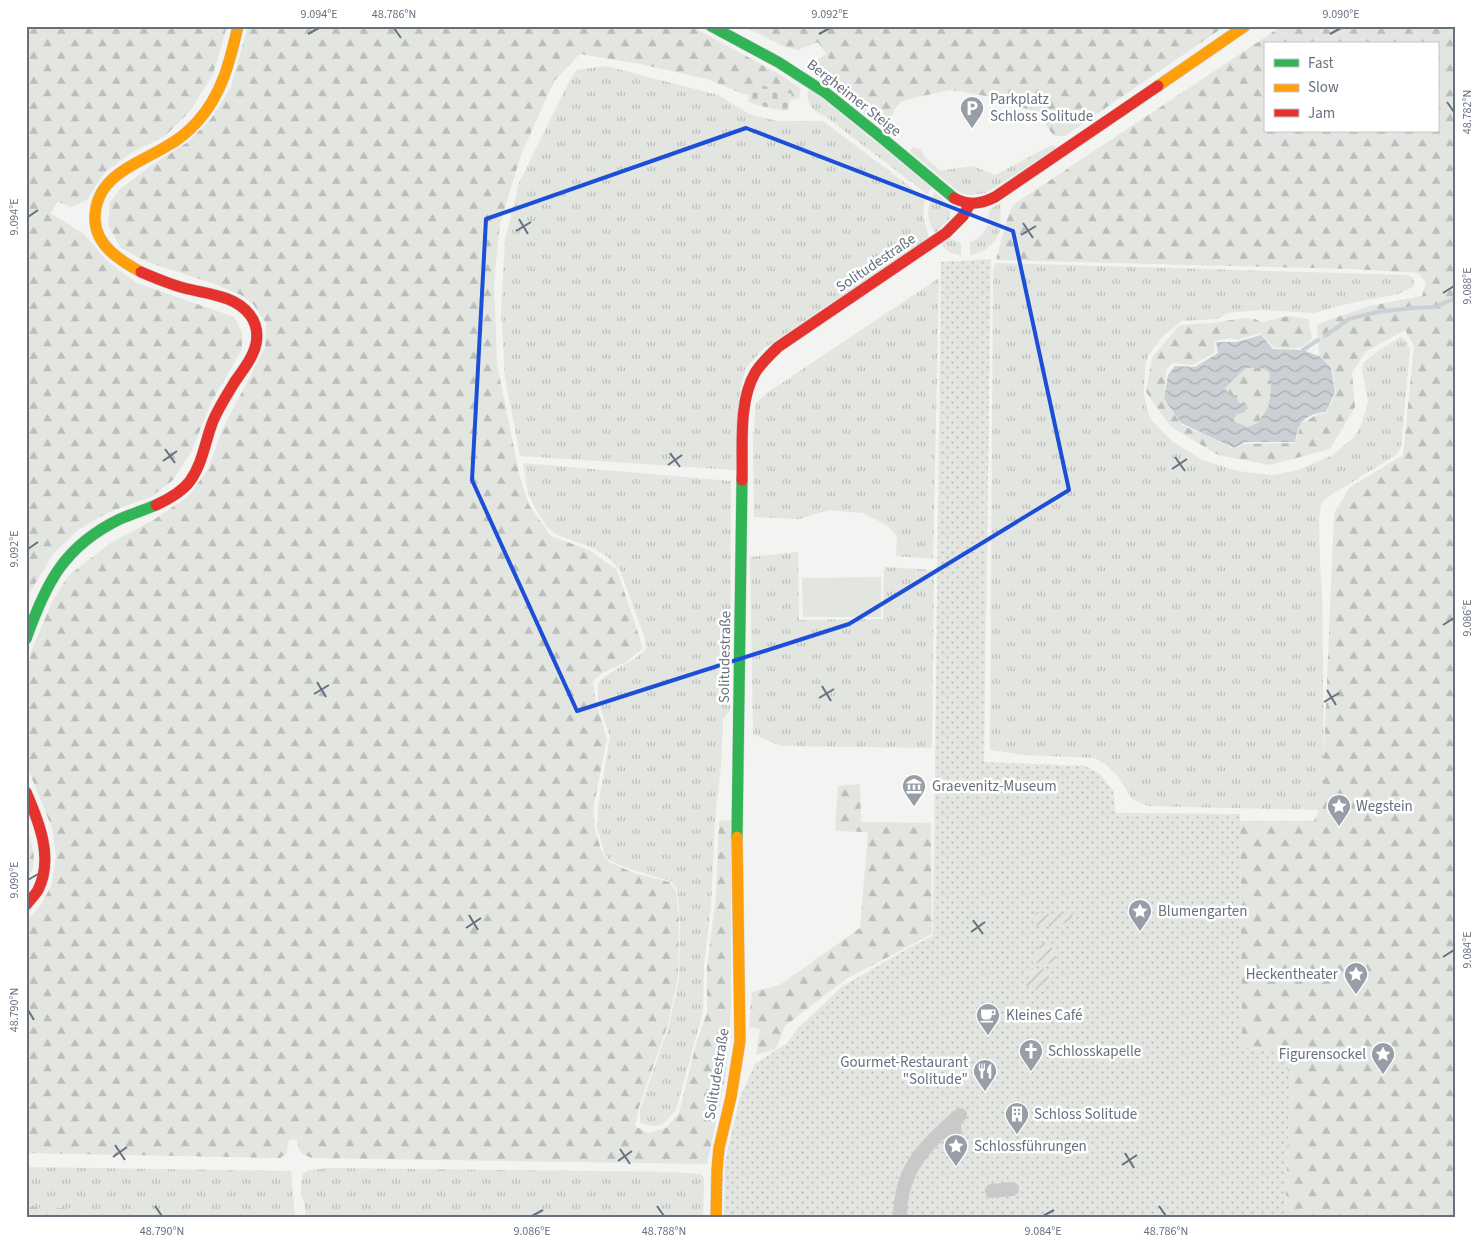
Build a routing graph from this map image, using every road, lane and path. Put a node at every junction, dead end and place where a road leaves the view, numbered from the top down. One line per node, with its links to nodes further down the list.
1 (238, 26): 5 (street)
2 (711, 26): 4 (street, Bergheimer Steige)
3 (1245, 26): 4 (street)
4 (970, 204): 11 (street, Solitudestraße)
5 (26, 640)
6 (26, 792): 7 (street)
7 (26, 905)
8 (955, 1154): 12 (street)
9 (1012, 1189): 10 (street)
10 (992, 1191)
11 (716, 1218)
12 (900, 1218)

